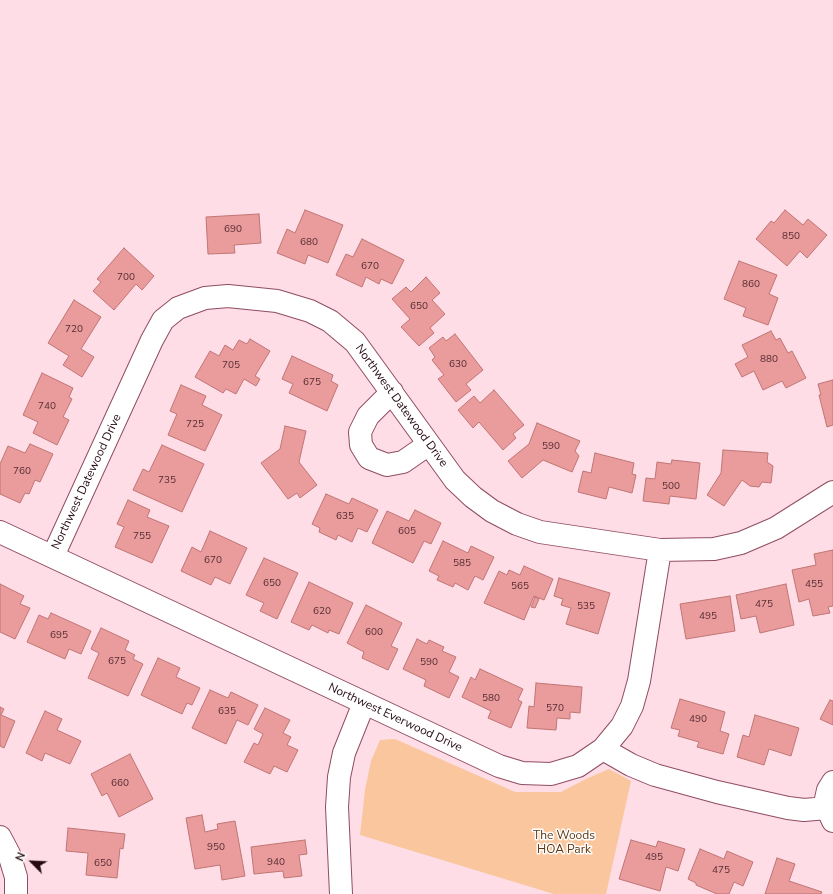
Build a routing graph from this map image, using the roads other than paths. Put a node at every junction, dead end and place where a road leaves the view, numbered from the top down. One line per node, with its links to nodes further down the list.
1 (392, 392): 2 (street, Northwest Datewood Drive); 2 (street); 6 (street, Northwest Datewood Drive)
2 (429, 444): 5 (street, Northwest Datewood Drive)
3 (833, 492): 5 (street, Northwest Datewood Drive)
4 (0, 532): 6 (street, Northwest Everwood Drive)
5 (660, 550): 8 (street, Northwest Everwood Drive)
6 (53, 556): 7 (street, Northwest Everwood Drive)
7 (364, 703): 8 (street, Northwest Everwood Drive); 13 (street)
8 (603, 749): 10 (street)
9 (833, 782): 10 (street)
10 (830, 814)
11 (0, 838): 12 (street)
12 (16, 894)
13 (341, 894)

